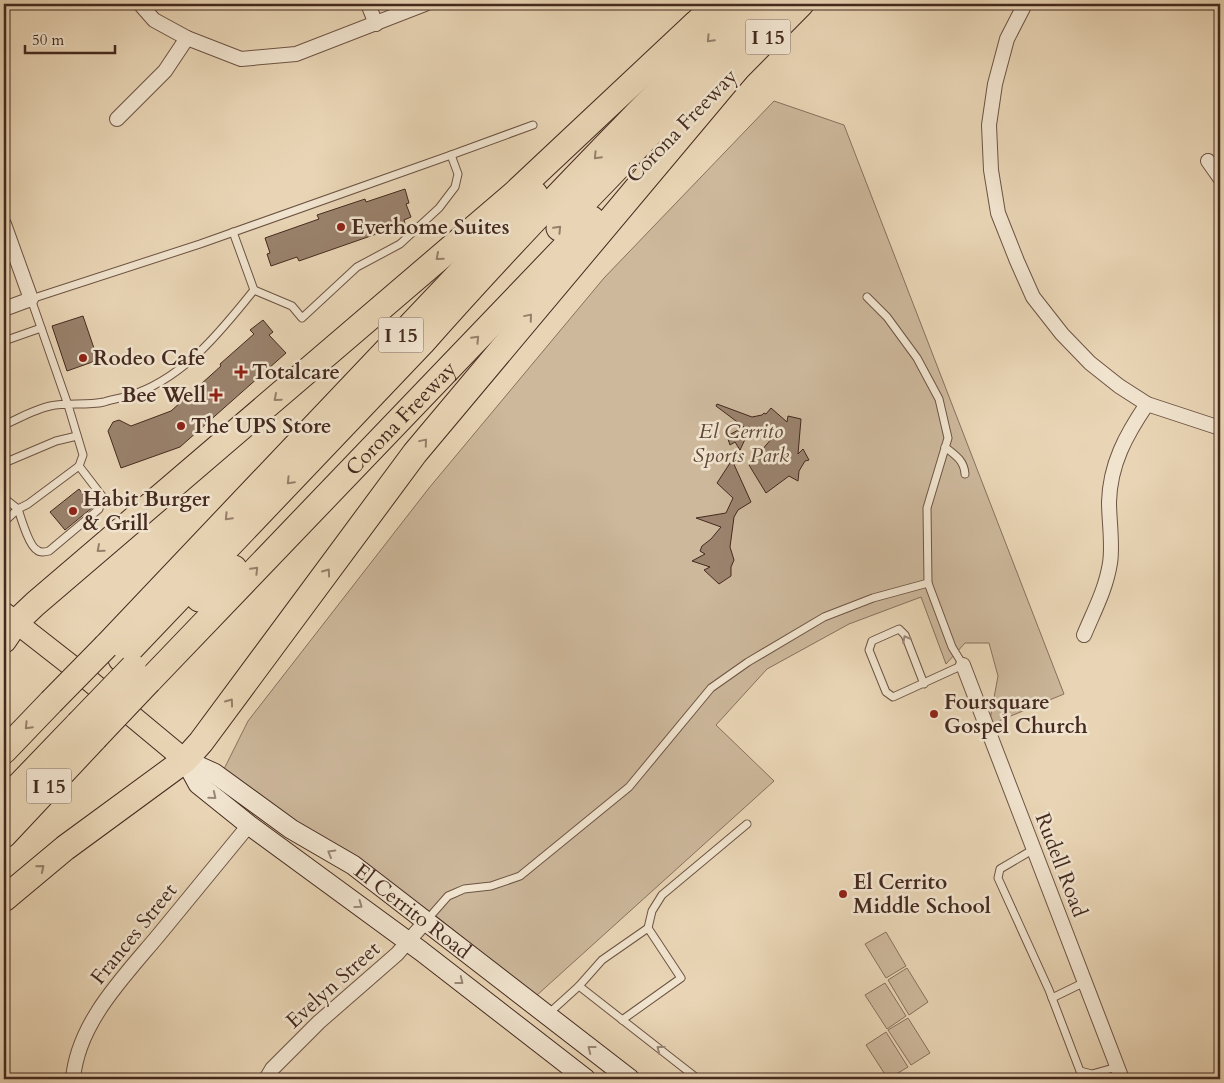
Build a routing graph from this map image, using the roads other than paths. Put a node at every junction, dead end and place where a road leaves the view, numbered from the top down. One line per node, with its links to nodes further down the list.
1 (140, 4): 11 (street)
2 (368, 4): 9 (street)
3 (425, 4): 9 (street)
4 (715, 4): 10 (highway, Corona Freeway / I 15)
5 (744, 4): 23 (highway, one-way to 23)
6 (775, 4): 43 (highway, one-way to 6)
7 (801, 4): 12 (highway, Corona Freeway / I 15)
8 (1025, 4): 27 (street)
9 (376, 24): 11 (street)
10 (696, 24): 36 (highway, Corona Freeway / I 15); 41 (highway, one-way to 41)
11 (187, 38): 13 (street)
12 (736, 70): 43 (highway, Corona Freeway / I 15, one-way to 12); 48 (highway, one-way to 12)
13 (118, 119)
14 (533, 125): 15 (lane)
15 (451, 155): 19 (lane); 20 (lane)
16 (1208, 161): 17 (street)
17 (1220, 178)
18 (4, 224): 22 (street)
19 (233, 232): 20 (lane); 22 (lane)
20 (254, 290): 28 (lane)
21 (867, 297): 32 (lane)
22 (31, 300): 24 (street); 25 (lane)
23 (455, 305): 36 (highway); 43 (highway, one-way to 43)
24 (4, 309)
25 (41, 328): 26 (lane); 28 (lane)
26 (4, 341)
27 (1147, 404): 30 (street); 42 (street)
28 (68, 405): 29 (lane); 31 (lane)
29 (4, 425)
30 (1220, 428)
31 (77, 436): 33 (lane); 34 (lane)
32 (945, 448): 35 (lane); 40 (lane)
33 (4, 463)
34 (78, 466): 38 (lane); 38 (lane)
35 (965, 474)
36 (254, 490): 43 (highway, Corona Freeway / I 15, one-way to 43)
37 (4, 498): 38 (lane)
38 (18, 509): 39 (lane)
39 (4, 522)
40 (928, 583): 44 (lane); 57 (lane)
41 (8, 625): 48 (main road, El Cerrito Road)
42 (1084, 635)
43 (129, 665): 46 (highway, Corona Freeway / I 15, bridge); 46 (highway, Corona Freeway / I 15, bridge)
44 (963, 665): 45 (lane); 55 (street, Rudell Road)
45 (924, 684): 45 (lane, one-way to 45)
46 (76, 722): 47 (highway, Corona Freeway / I 15, one-way to 47); 49 (highway); 50 (highway); 51 (highway); 54 (highway, Corona Freeway / I 15)
47 (4, 751)
48 (185, 760): 53 (main road, El Cerrito Road, one-way to 53); 56 (highway, one-way to 48); 57 (main road, El Cerrito Road, one-way to 48)
49 (4, 780)
50 (4, 801)
51 (4, 814)
52 (747, 824): 58 (lane)
53 (249, 825): 59 (main road, El Cerrito Road, one-way to 59); 66 (street, Frances Street)
54 (4, 835)
55 (1034, 849): 60 (street, Rudell Road); 62 (lane)
56 (4, 899)
57 (426, 921): 59 (street, Evelyn Street); 63 (main road, El Cerrito Road)
58 (648, 928): 61 (lane); 64 (lane)
59 (409, 942): 67 (street, Evelyn Street); 68 (main road, El Cerrito Road, one-way to 68)
60 (1085, 982): 62 (lane); 65 (street, Rudell Road)
61 (579, 986): 63 (lane); 64 (lane)
62 (1052, 998): 65 (lane)
63 (546, 1015): 69 (main road, El Cerrito Road, one-way to 63)
64 (622, 1020): 70 (lane, one-way to 64)
65 (1120, 1073)
66 (73, 1079)
67 (266, 1079)
68 (586, 1079)
69 (630, 1079)
70 (698, 1079)

